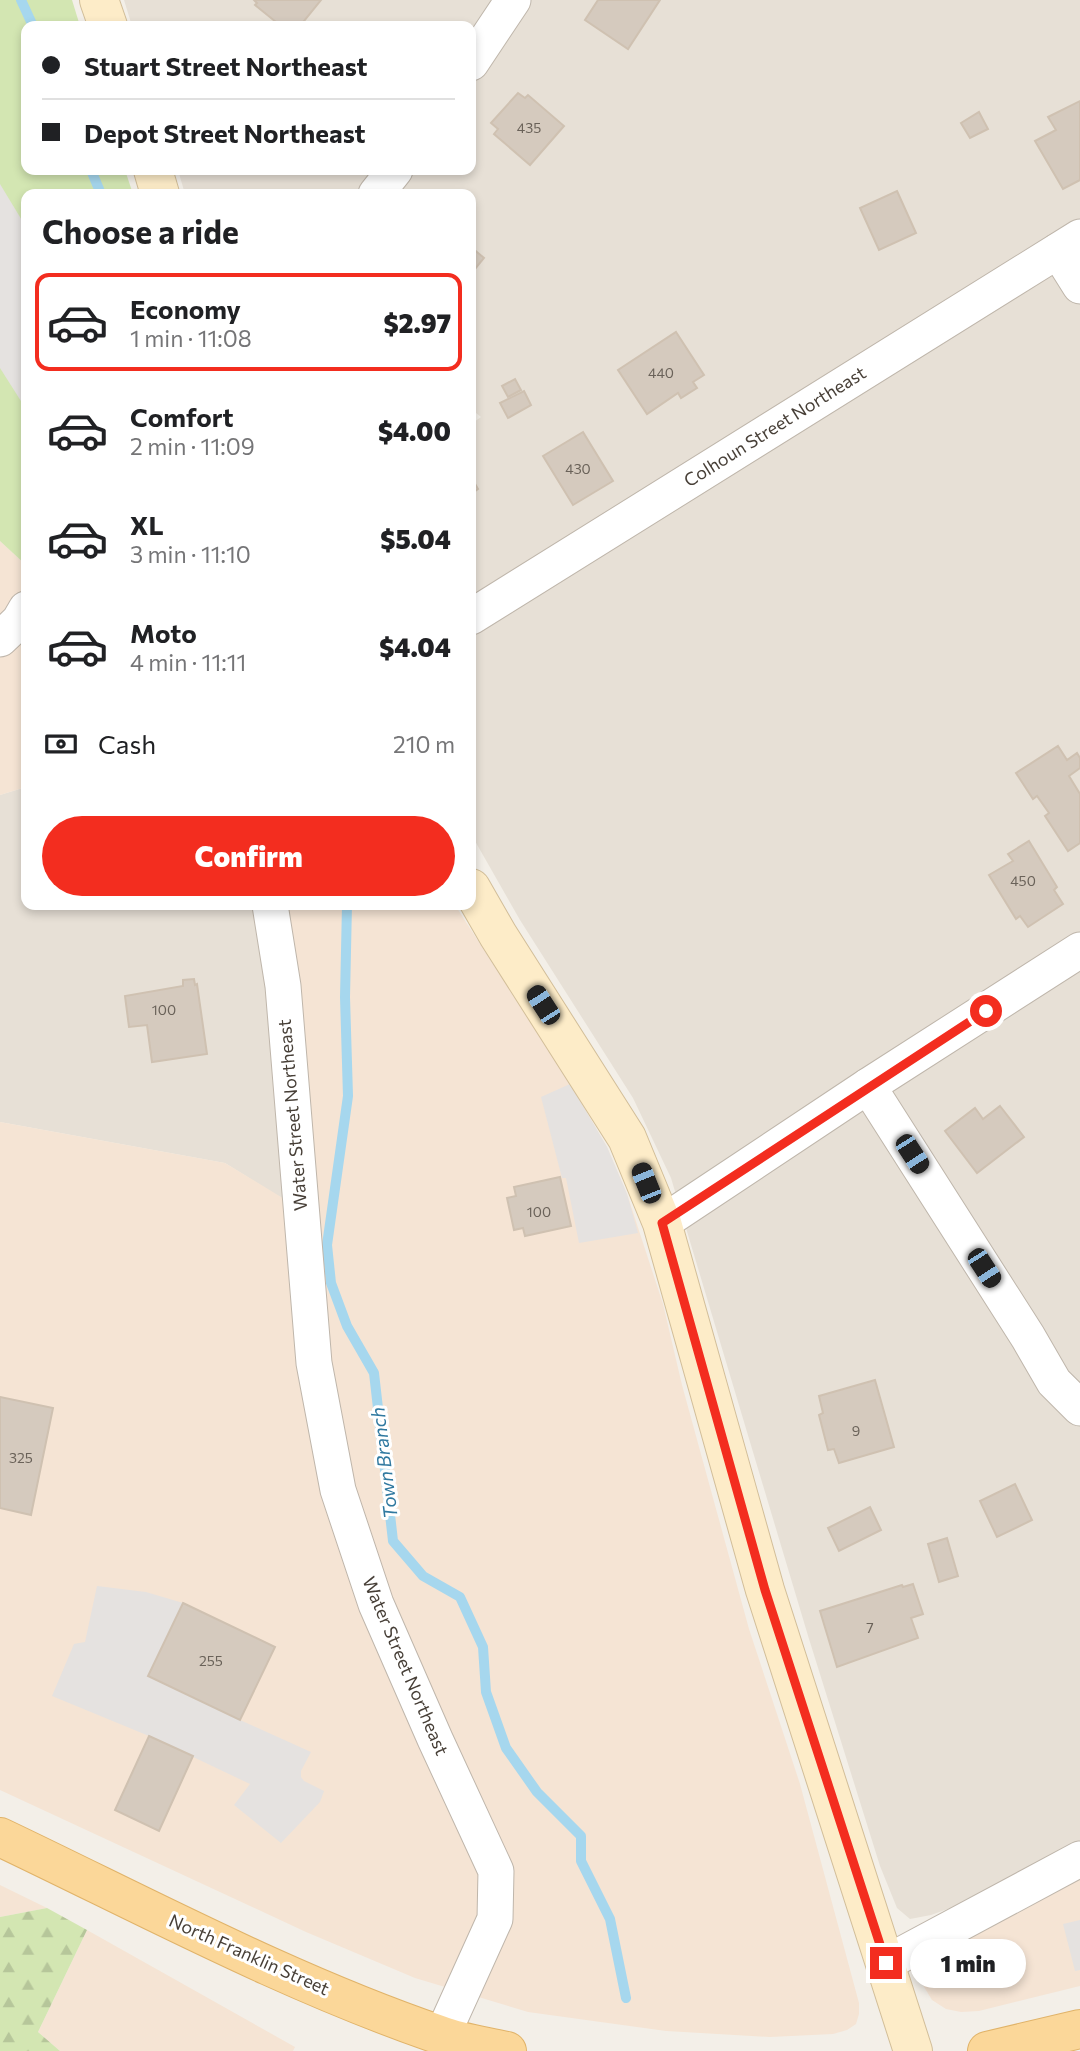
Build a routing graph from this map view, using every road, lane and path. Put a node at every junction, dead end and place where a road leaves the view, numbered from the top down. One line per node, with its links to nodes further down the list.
1 (99, 0): 3 (street)
2 (513, 0): 4 (street)
3 (105, 21)
4 (476, 56)
5 (391, 175): 6 (street)
6 (380, 189)
7 (1069, 244): 8 (street); 9 (street, Colhoun Street Northeast)
8 (1080, 286)
9 (476, 614)
10 (21, 618): 11 (street)
11 (0, 639)
12 (476, 897): 16 (street)
13 (271, 910): 22 (street, Water Street Northeast)
14 (1080, 950): 15 (street)
15 (868, 1086): 16 (street); 17 (street)
16 (662, 1223): 20 (street)
17 (1080, 1408)
18 (0, 1837): 22 (main road, North Franklin Street)
19 (1080, 1859): 20 (street)
20 (886, 1963): 24 (street)
21 (1080, 2029): 25 (main road)
22 (442, 2036): 23 (main road, North Franklin Street)
23 (507, 2051)
24 (913, 2051)
25 (987, 2051)

